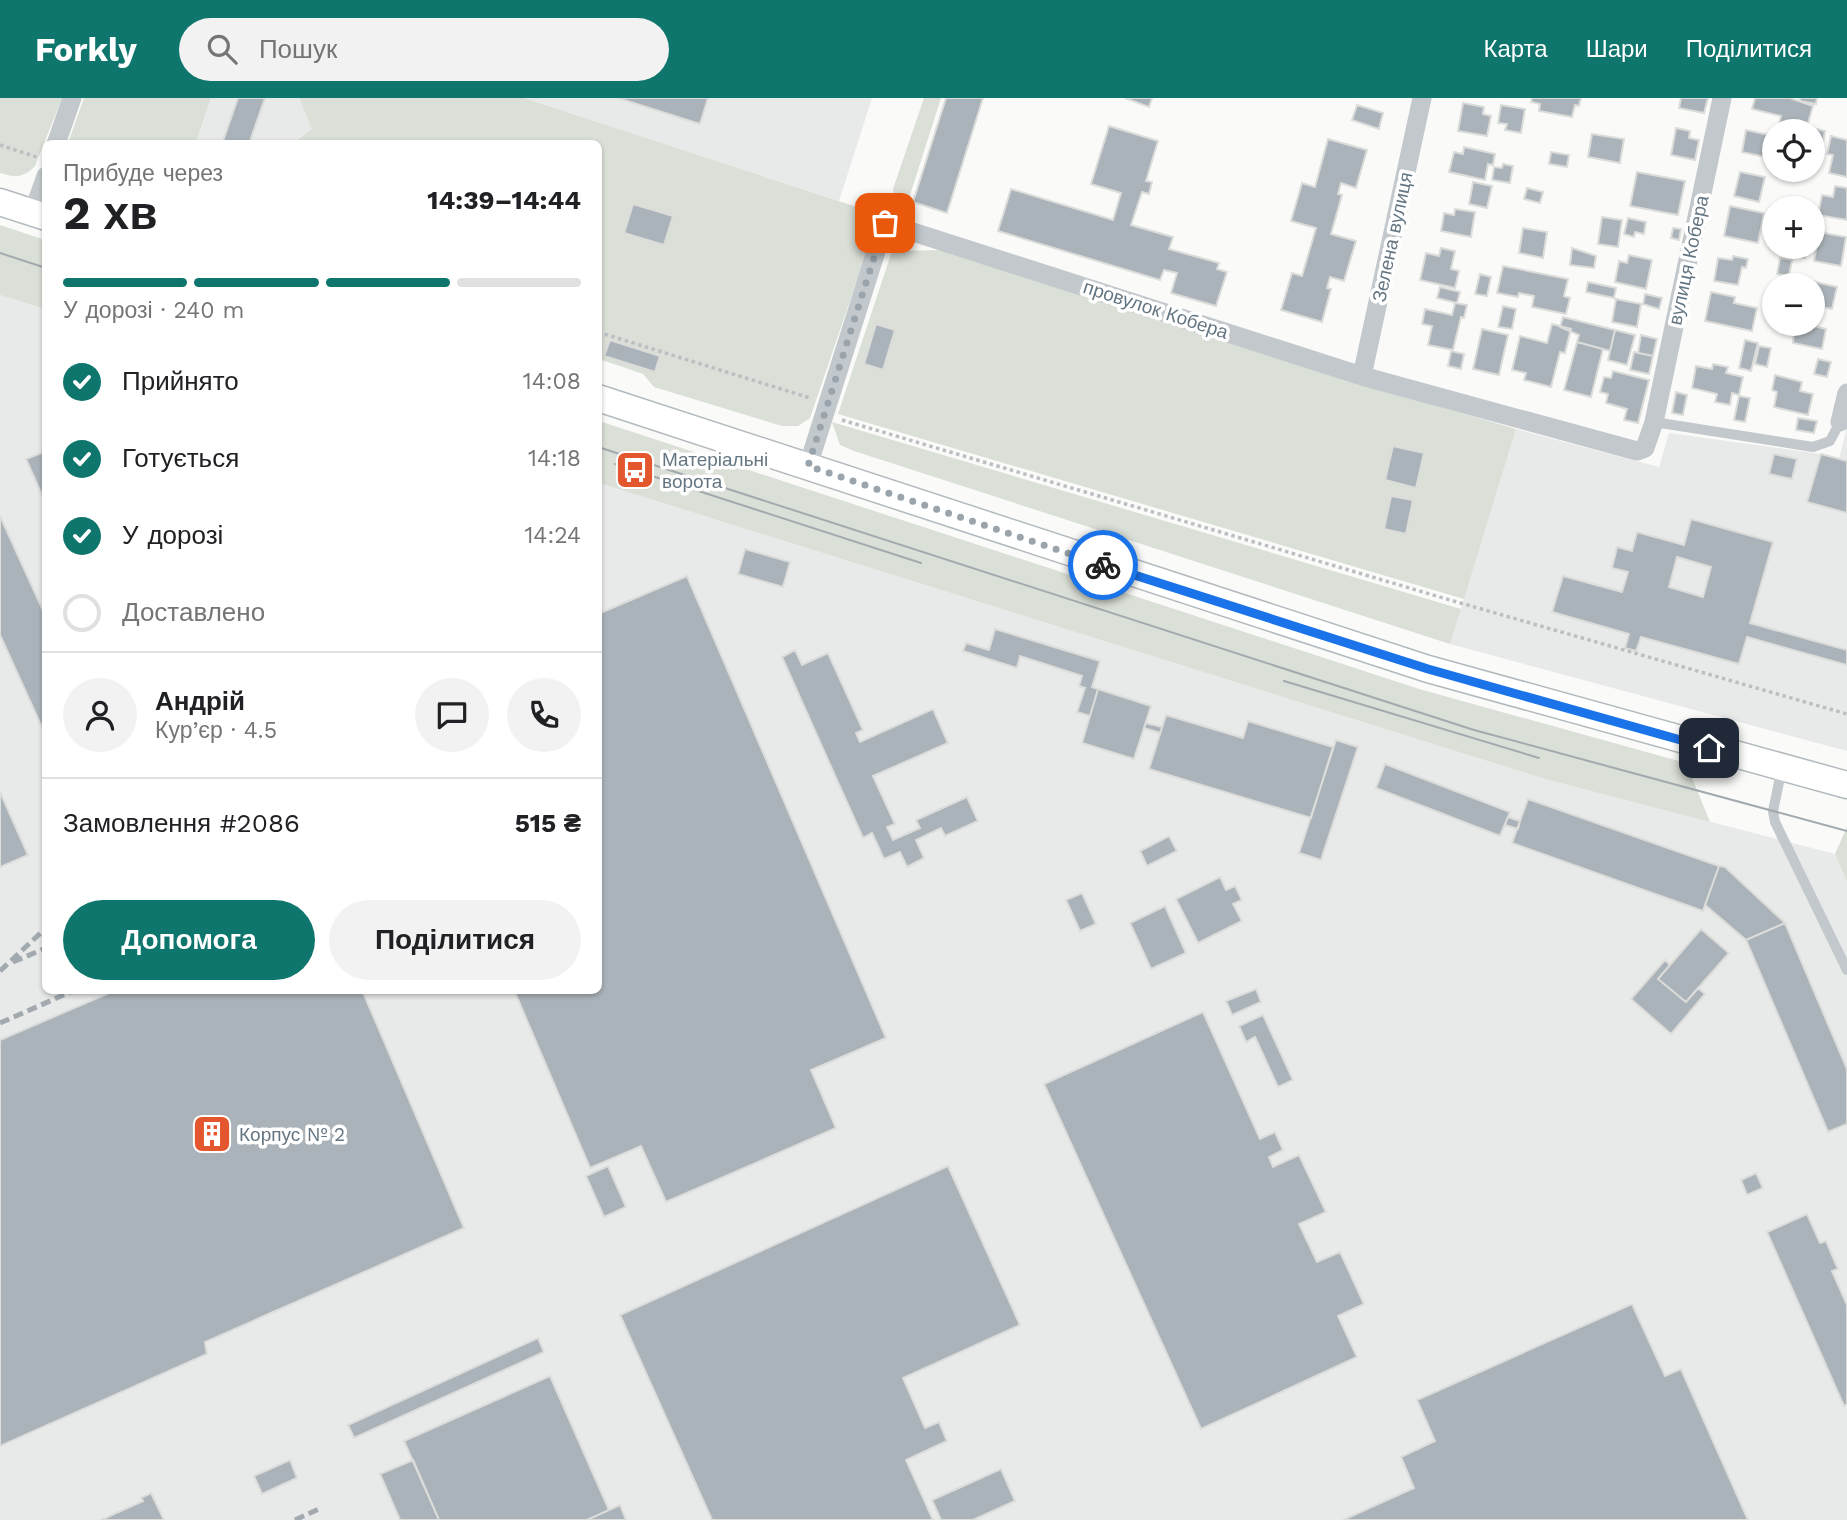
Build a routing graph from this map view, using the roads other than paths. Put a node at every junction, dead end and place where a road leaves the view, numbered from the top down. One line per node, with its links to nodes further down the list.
1 (72, 98): 4 (street)
2 (1422, 98): 7 (street, Зелена вулиця)
3 (1722, 98): 10 (street, вулиця Кобера)
4 (58, 140)
5 (0, 202): 6 (main road)
6 (39, 215)
7 (1362, 376): 10 (street, провулок Кобера); 12 (street, провулок Кобера)
8 (1847, 393): 11 (street)
9 (602, 399): 12 (main road)
10 (1654, 422): 11 (lane)
11 (1840, 422)
12 (808, 466): 13 (main road)
13 (1783, 768): 14 (main road); 15 (lane)
14 (1847, 785)
15 (1847, 970)

